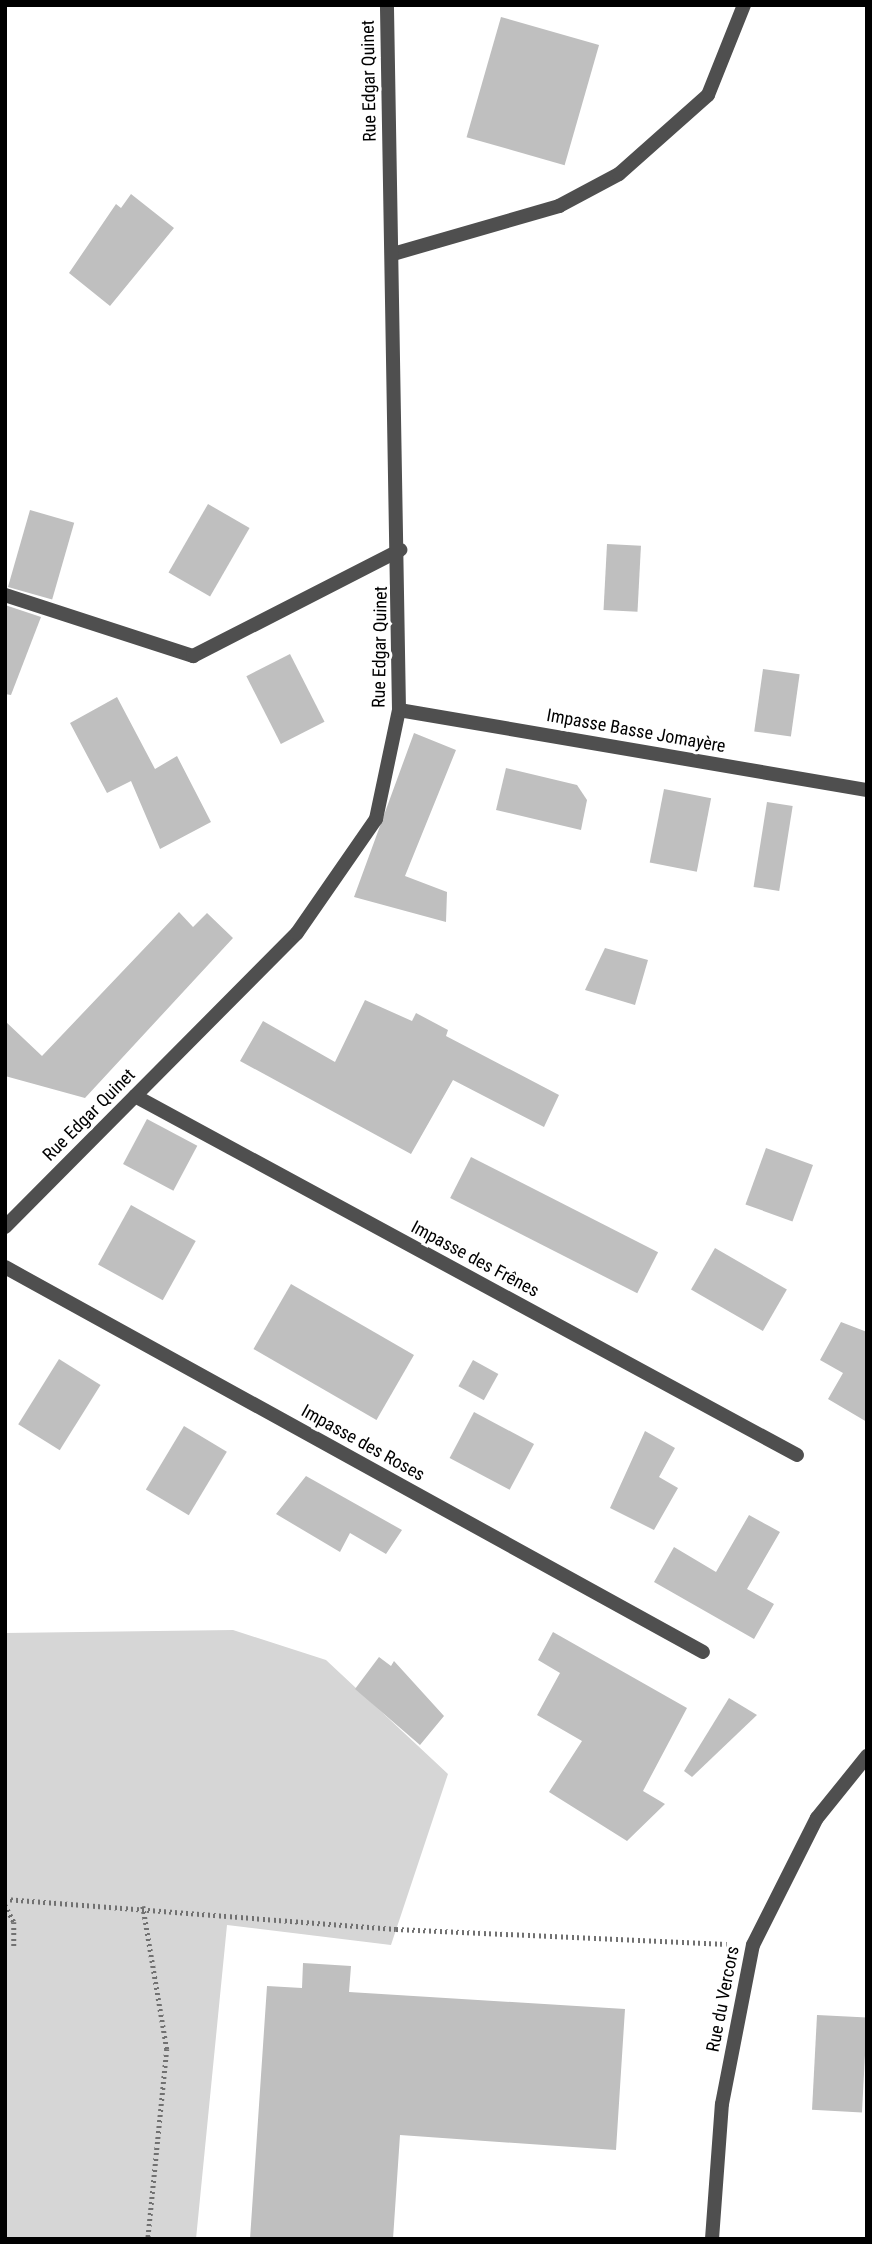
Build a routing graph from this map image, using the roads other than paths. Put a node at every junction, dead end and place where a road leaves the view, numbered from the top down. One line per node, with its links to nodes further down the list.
1 (387, 5): 3 (street, Rue Edgar Quinet)
2 (744, 5): 3 (street)
3 (393, 254): 4 (street, Rue Edgar Quinet)
4 (400, 550): 5 (street); 6 (street, Rue Edgar Quinet)
5 (5, 595)
6 (400, 710): 7 (street, Impasse Basse Jomayère); 8 (street, Rue Edgar Quinet)
7 (867, 790)
8 (135, 1096): 9 (street, Rue Edgar Quinet); 11 (street, Impasse des Frênes)
9 (5, 1227)
10 (5, 1267): 12 (street, Impasse des Roses)
11 (797, 1455)
12 (703, 1652)
13 (867, 1756): 14 (street, Rue du Vercors)
14 (712, 2239)

